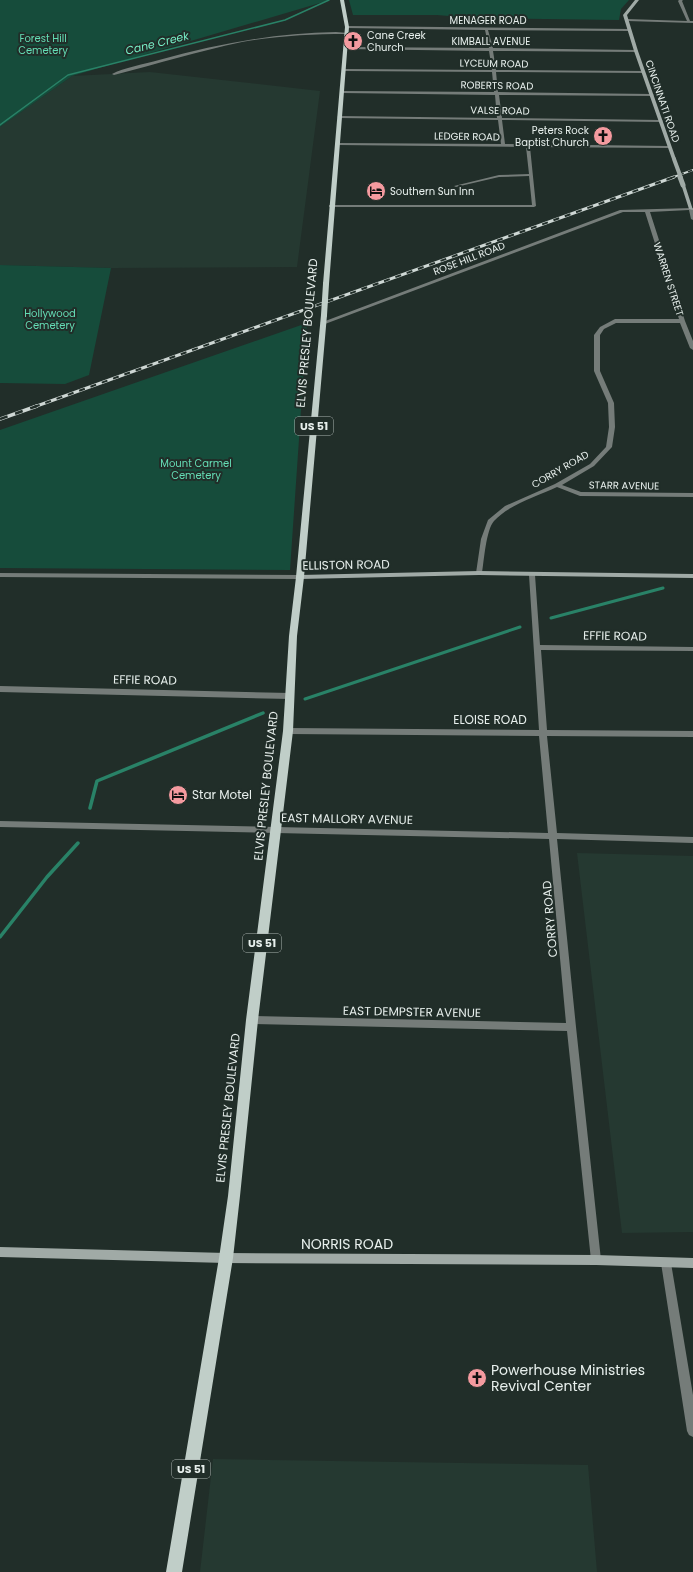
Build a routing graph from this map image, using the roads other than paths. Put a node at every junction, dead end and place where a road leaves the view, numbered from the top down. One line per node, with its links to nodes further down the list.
1 (342, 0): 7 (main road, ELVIS PRESLEY BOULEVARD / US 51)
2 (636, 0): 4 (street)
3 (681, 0): 5 (street)
4 (626, 20): 5 (street); 8 (street, CINCINNATI ROAD)
5 (691, 22)
6 (486, 28): 7 (street, MENAGER ROAD); 8 (street, MENAGER ROAD); 10 (street)
7 (347, 30): 9 (main road, ELVIS PRESLEY BOULEVARD / US 51); 15 (street, MENAGER ROAD)
8 (629, 30): 11 (street, CINCINNATI ROAD)
9 (345, 48): 10 (street, KIMBALL AVENUE); 12 (main road, ELVIS PRESLEY BOULEVARD / US 51)
10 (491, 49): 11 (street, KIMBALL AVENUE); 13 (street)
11 (636, 51): 14 (street, CINCINNATI ROAD)
12 (344, 70): 13 (street, LYCEUM ROAD); 16 (main road, ELVIS PRESLEY BOULEVARD / US 51)
13 (494, 71): 14 (street, LYCEUM ROAD); 17 (street)
14 (643, 72): 18 (street, CINCINNATI ROAD)
15 (114, 74)
16 (342, 92): 17 (street, ROBERTS ROAD); 19 (main road, ELVIS PRESLEY BOULEVARD / US 51)
17 (497, 94): 18 (street, ROBERTS ROAD); 20 (street)
18 (652, 96): 21 (street, CINCINNATI ROAD)
19 (339, 117): 20 (street, VALSE ROAD); 22 (main road, ELVIS PRESLEY BOULEVARD / US 51)
20 (500, 119): 21 (street, VALSE ROAD); 23 (street)
21 (661, 121): 25 (street, CINCINNATI ROAD)
22 (338, 144): 23 (street, LEDGER ROAD); 28 (main road, ELVIS PRESLEY BOULEVARD / US 51)
23 (503, 146): 24 (street, LEDGER ROAD)
24 (528, 146): 25 (street, LEDGER ROAD); 26 (street)
25 (669, 147): 29 (street, CINCINNATI ROAD, bridge)
26 (531, 175): 27 (street); 28 (street)
27 (456, 186)
28 (331, 206): 32 (main road, ELVIS PRESLEY BOULEVARD / US 51, bridge)
29 (692, 209): 30 (street, ROSE HILL ROAD); 31 (street)
30 (647, 210): 32 (street, ROSE HILL ROAD); 33 (street, WARREN STREET)
31 (693, 219)
32 (324, 319): 43 (main road, ELVIS PRESLEY BOULEVARD / US 51)
33 (682, 321): 34 (street, WARREN STREET); 37 (street, CORRY ROAD)
34 (686, 332): 35 (street); 36 (street, WARREN STREET)
35 (693, 332)
36 (693, 348)
37 (557, 485): 38 (street, STARR AVENUE); 39 (street, CORRY ROAD)
38 (693, 495)
39 (479, 573): 41 (street, ELLISTON ROAD); 43 (street, ELLISTON ROAD)
40 (0, 575): 43 (street, ELLISTON ROAD)
41 (532, 575): 42 (street, ELLISTON ROAD); 44 (street, CORRY ROAD)
42 (693, 576)
43 (300, 577): 47 (main road, ELVIS PRESLEY BOULEVARD / US 51)
44 (538, 647): 45 (street, EFFIE ROAD); 49 (street, CORRY ROAD)
45 (693, 649)
46 (0, 689): 47 (street, EFFIE ROAD)
47 (290, 696): 48 (main road, ELVIS PRESLEY BOULEVARD / US 51)
48 (288, 731): 49 (street, ELOISE ROAD); 52 (main road, ELVIS PRESLEY BOULEVARD / US 51)
49 (543, 732): 50 (street, ELOISE ROAD); 53 (street, CORRY ROAD)
50 (693, 734)
51 (0, 824): 52 (street, EAST MALLORY AVENUE)
52 (277, 829): 53 (street, EAST MALLORY AVENUE); 55 (main road, ELVIS PRESLEY BOULEVARD / US 51)
53 (554, 836): 54 (street, EAST MALLORY AVENUE); 56 (street, CORRY ROAD)
54 (693, 840)
55 (252, 1020): 56 (street, EAST DEMPSTER AVENUE); 58 (main road, ELVIS PRESLEY BOULEVARD / US 51)
56 (571, 1027): 59 (street, CORRY ROAD)
57 (0, 1252): 58 (street, NORRIS ROAD)
58 (226, 1258): 59 (street, NORRIS ROAD); 63 (main road, ELVIS PRESLEY BOULEVARD / US 51)
59 (596, 1260): 60 (street, NORRIS ROAD)
60 (666, 1263): 61 (street, NORRIS ROAD); 62 (street)
61 (693, 1263)
62 (693, 1431)
63 (174, 1572)

